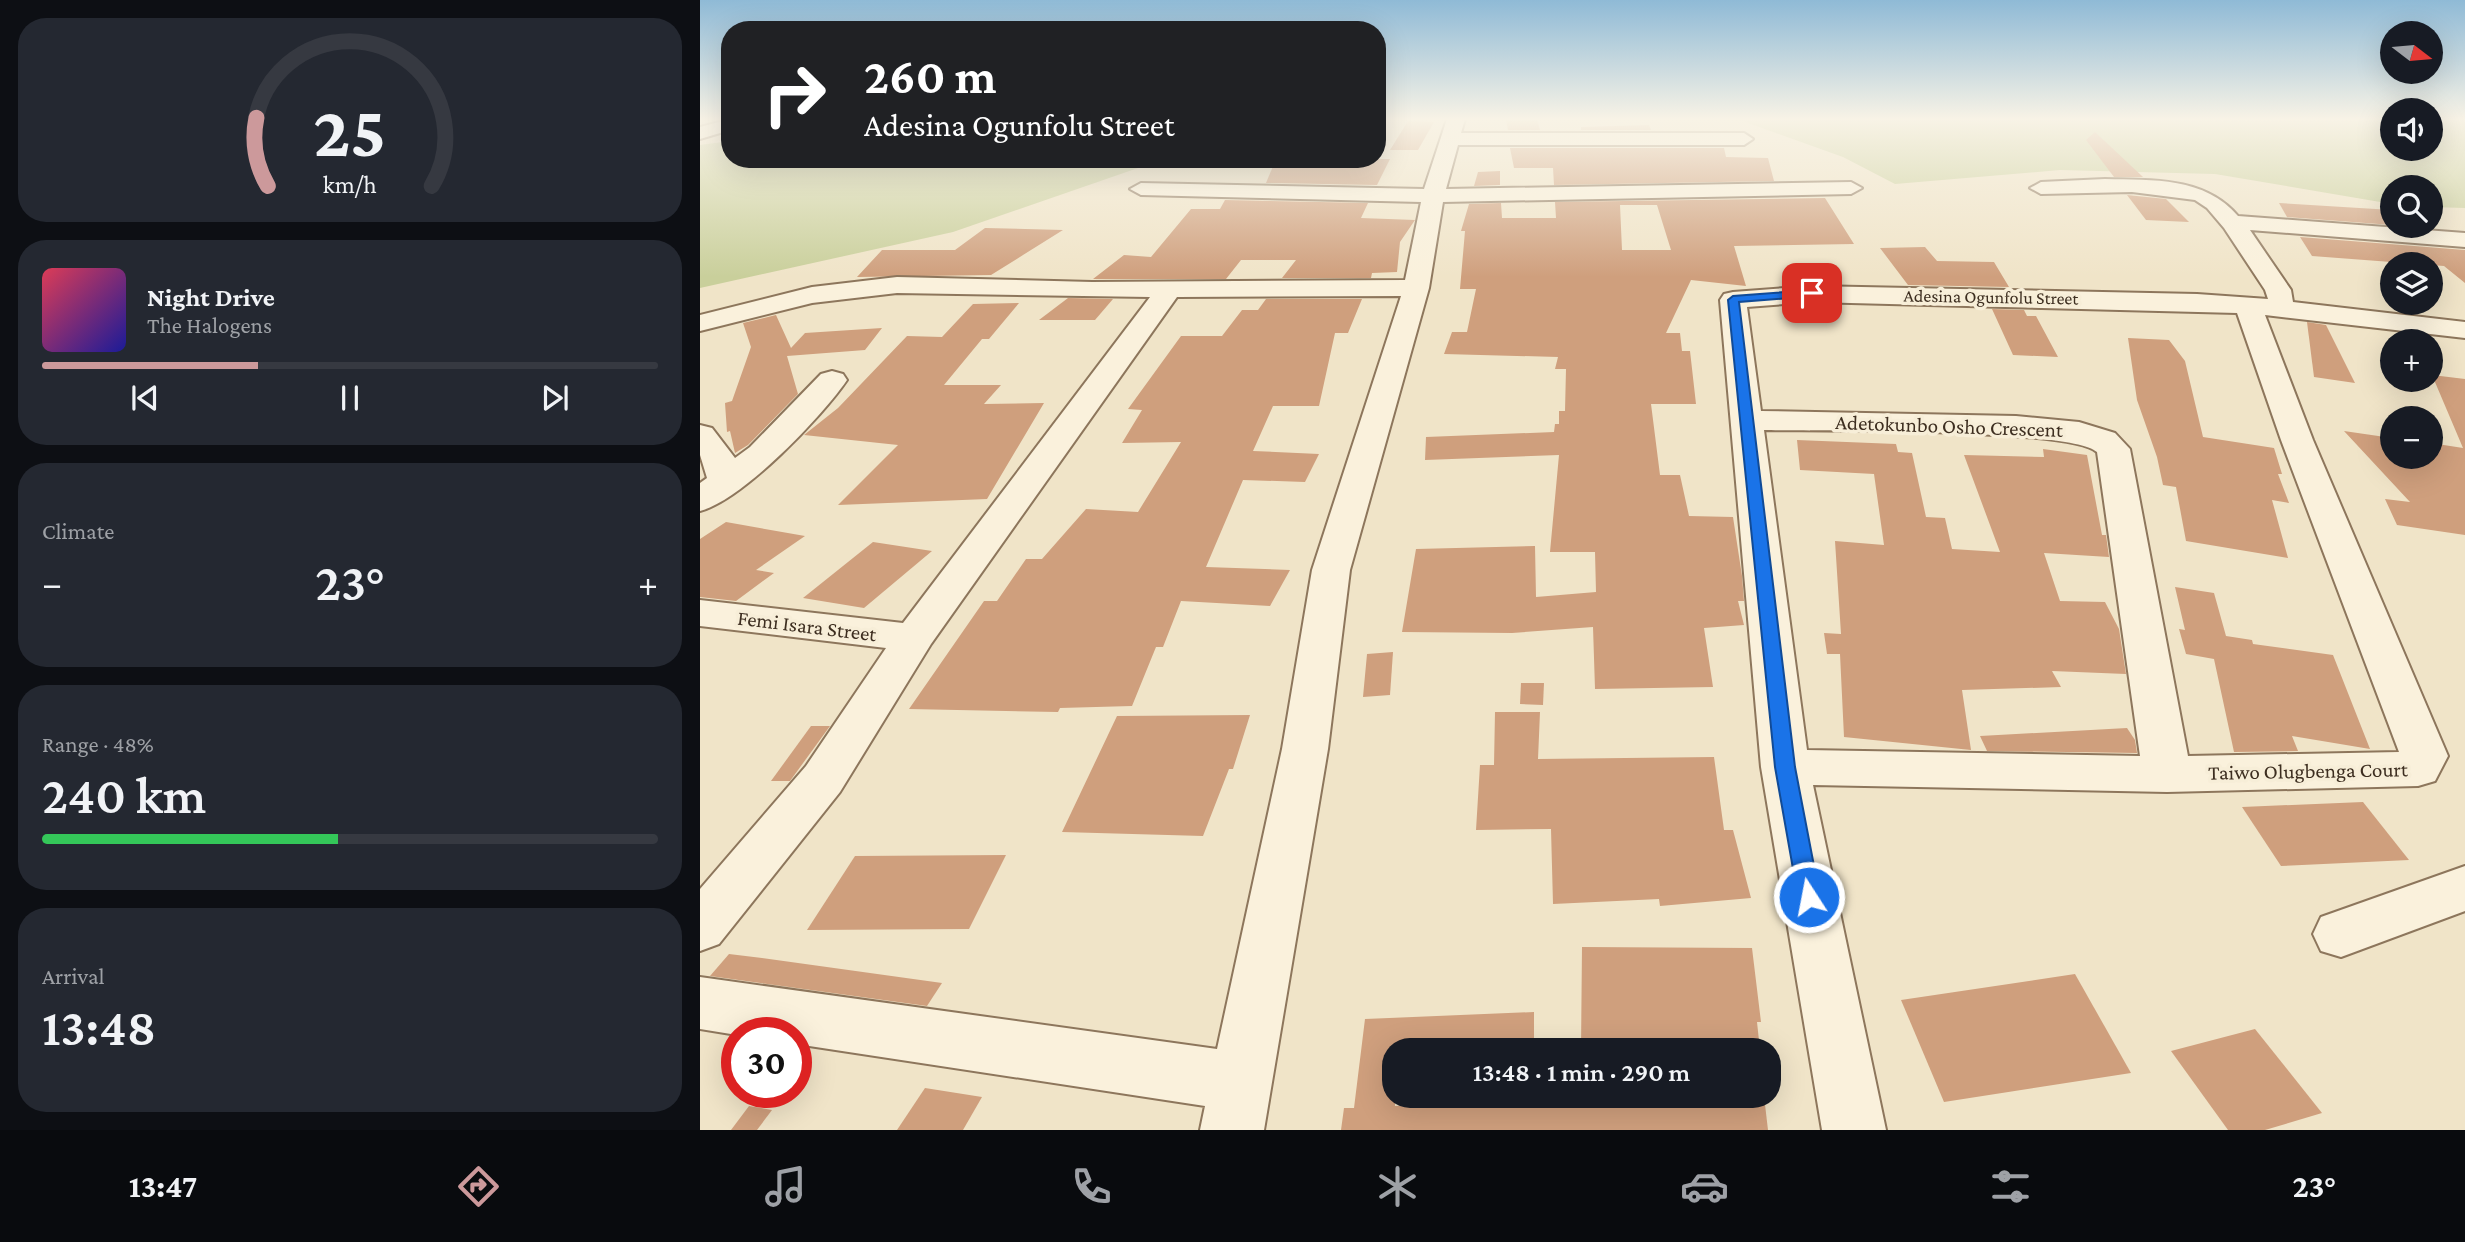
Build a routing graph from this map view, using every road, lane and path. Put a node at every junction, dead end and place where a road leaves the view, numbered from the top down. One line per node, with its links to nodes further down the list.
1 (1440, 172): 5 (street)
2 (1851, 188): 5 (street)
3 (2041, 188): 6 (street)
4 (1141, 189): 5 (street)
5 (1433, 196): 8 (street)
6 (2229, 222): 7 (street); 10 (street)
7 (2465, 240)
8 (1416, 288): 9 (street); 25 (street)
9 (1169, 290): 11 (street); 18 (street)
10 (2264, 307): 12 (street, Adesina Ogunfolu Street); 14 (street, Adesina Ogunfolu Street); 20 (street, Taiwo Olugbenga Court)
11 (700, 323)
12 (2465, 330)
13 (832, 380): 16 (street)
14 (1745, 420): 19 (street); 20 (street, Adetokunbo Osho Crescent)
15 (700, 435): 16 (street)
16 (712, 492)
17 (700, 613): 18 (street, Femi Isara Street)
18 (914, 638): 22 (street)
19 (1785, 767): 20 (street, Taiwo Olugbenga Court); 26 (street)
20 (2167, 774)
21 (2465, 888): 23 (street)
22 (700, 928)
23 (2342, 934)
24 (700, 1003): 25 (street)
25 (1236, 1106)
26 (1854, 1130)

